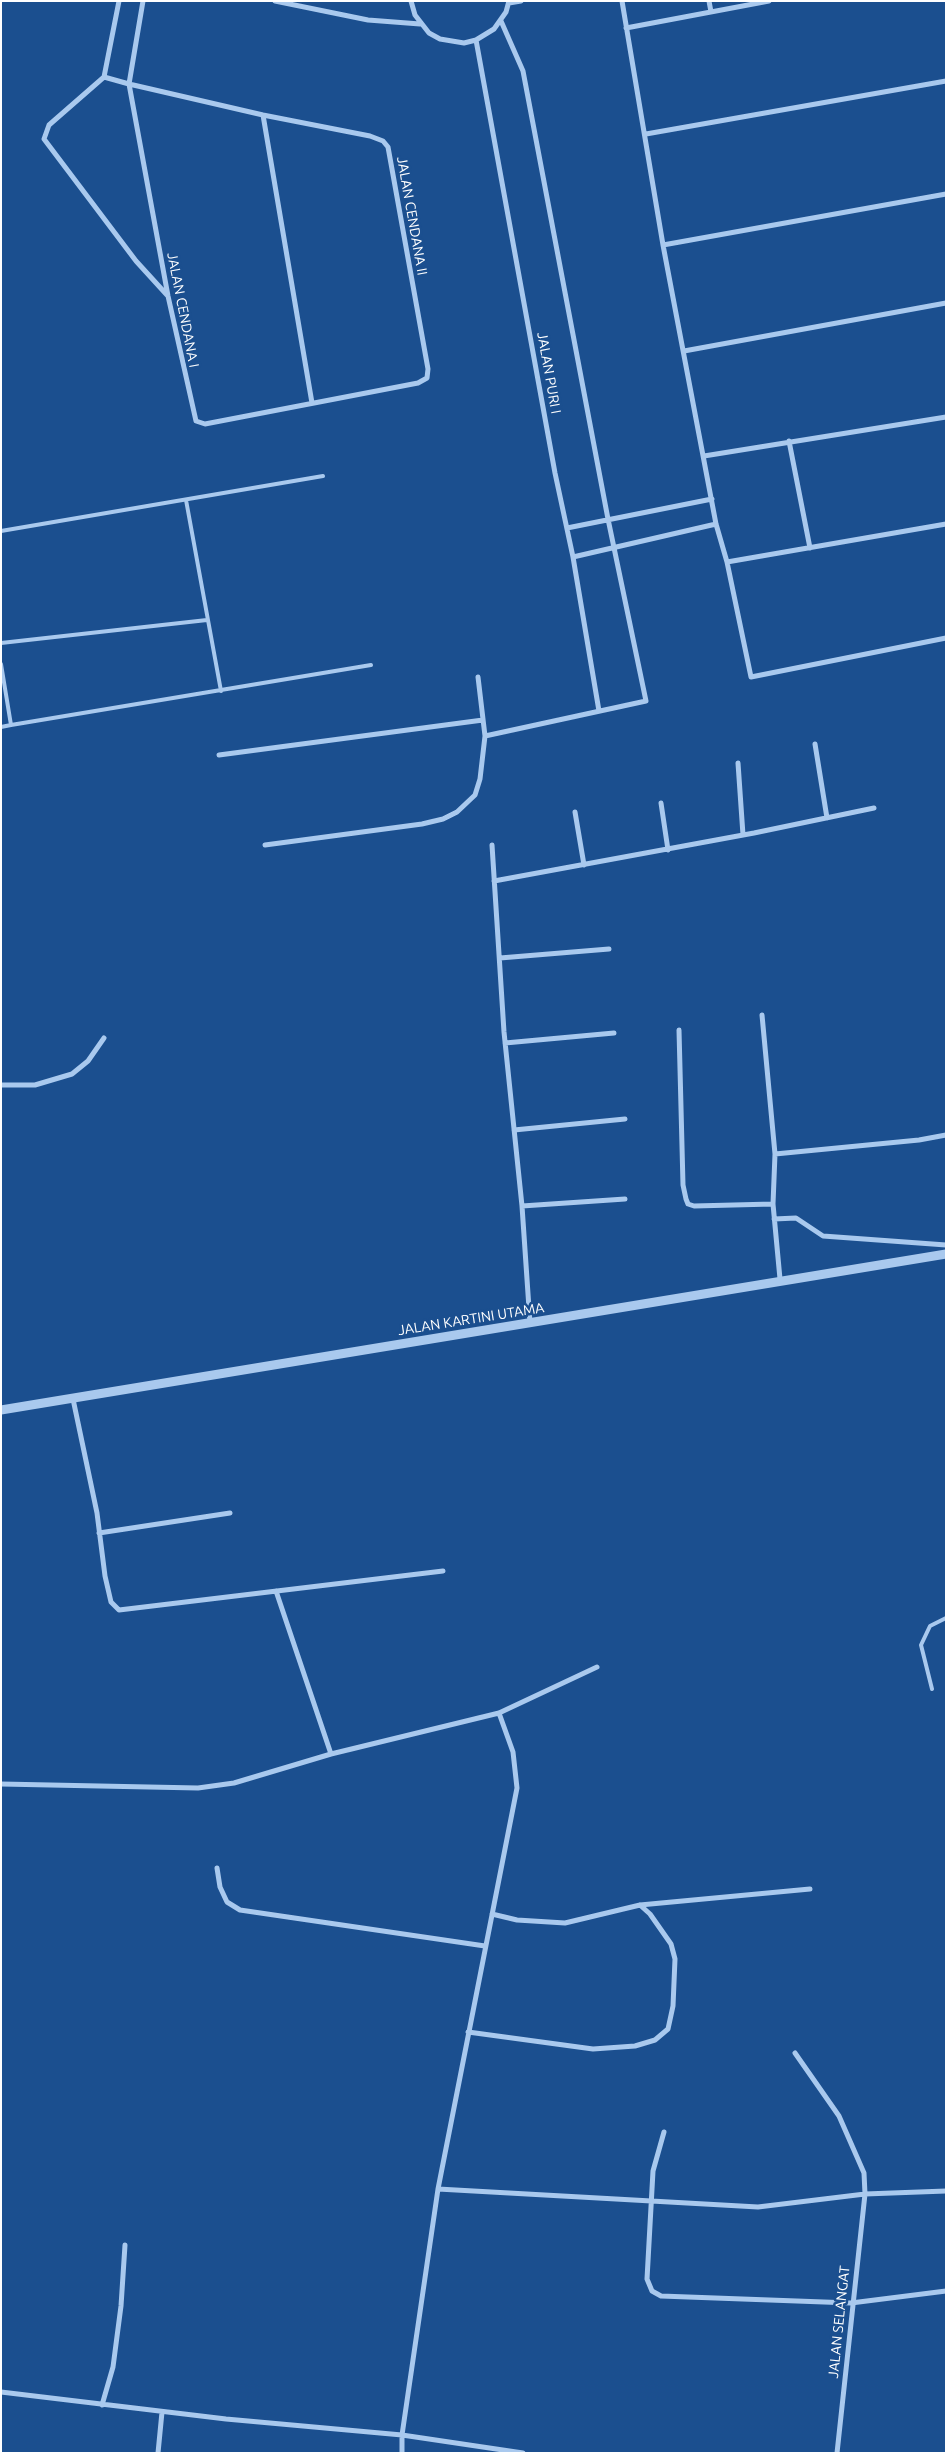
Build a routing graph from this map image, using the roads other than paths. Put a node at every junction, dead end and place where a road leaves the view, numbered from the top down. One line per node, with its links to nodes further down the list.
1 (119, 1): 15 (street)
2 (143, 1): 17 (street, JALAN CENDANA I)
3 (275, 1): 12 (street)
4 (411, 1): 12 (street)
5 (520, 1): 9 (street)
6 (622, 1): 13 (street)
7 (709, 1): 10 (street)
8 (769, 1): 10 (street)
9 (509, 2): 11 (street)
10 (712, 12): 13 (street)
11 (501, 21): 14 (street); 32 (street)
12 (420, 24): 14 (street)
13 (626, 28): 19 (street)
14 (476, 40): 35 (street, JALAN PURI I)
15 (104, 77): 17 (street, JALAN CENDANA II); 22 (street)
16 (946, 81): 19 (street)
17 (130, 84): 18 (street, JALAN CENDANA II); 22 (street, JALAN CENDANA I)
18 (263, 115): 25 (street); 25 (street, JALAN CENDANA II)
19 (646, 134): 21 (street)
20 (946, 194): 21 (street)
21 (663, 245): 24 (street)
22 (168, 296): 25 (street, JALAN CENDANA I)
23 (946, 303): 24 (street)
24 (684, 351): 28 (street)
25 (312, 403)
26 (946, 417): 27 (street)
27 (789, 441): 28 (street); 38 (street)
28 (704, 456): 30 (street)
29 (322, 476): 31 (lane)
30 (712, 499): 32 (street); 33 (street)
31 (186, 500): 36 (lane); 41 (lane)
32 (608, 520): 35 (street); 37 (street)
33 (716, 524): 37 (street); 40 (street)
34 (946, 524): 38 (street)
35 (567, 528): 39 (street, JALAN PURI I)
36 (1, 532)
37 (614, 546): 39 (street); 48 (street)
38 (810, 548): 40 (street)
39 (573, 557): 48 (street, JALAN PURI I)
40 (727, 562): 42 (street)
41 (207, 620): 43 (lane); 47 (lane)
42 (946, 638)
43 (1, 643)
44 (1, 664): 50 (lane)
45 (371, 665): 47 (lane)
46 (478, 677): 49 (street)
47 (221, 691): 50 (lane)
48 (599, 711): 52 (street)
49 (483, 720): 52 (street); 54 (street)
50 (11, 725): 51 (lane)
51 (1, 726)
52 (485, 736): 61 (street)
53 (815, 744): 59 (street)
54 (219, 755)
55 (738, 763): 60 (street)
56 (661, 804): 63 (street)
57 (874, 808): 59 (street)
58 (575, 812): 64 (street)
59 (827, 818): 60 (street)
60 (743, 835): 63 (street)
61 (265, 845)
62 (492, 845): 65 (street)
63 (668, 850): 64 (street)
64 (584, 865): 65 (street)
65 (494, 881): 67 (street)
66 (609, 949): 67 (street)
67 (500, 958): 72 (street)
68 (762, 1015): 77 (street)
69 (679, 1030): 79 (street)
70 (614, 1033): 72 (street)
71 (104, 1038): 73 (street)
72 (505, 1043): 75 (street)
73 (1, 1085)
74 (625, 1119): 75 (street)
75 (514, 1130): 80 (street)
76 (946, 1135): 77 (street)
77 (775, 1154): 79 (street)
78 (625, 1199): 80 (street)
79 (773, 1204): 81 (street)
80 (522, 1206): 85 (street)
81 (774, 1218): 82 (street); 84 (street)
82 (946, 1245)
83 (946, 1254): 84 (street, JALAN KARTINI UTAMA)
84 (780, 1279): 85 (street, JALAN KARTINI UTAMA)
85 (530, 1323): 86 (street, JALAN KARTINI UTAMA)
86 (73, 1399): 87 (street, JALAN KARTINI UTAMA); 89 (street)
87 (1, 1410)
88 (230, 1513): 89 (street)
89 (99, 1533): 91 (street)
90 (442, 1572): 91 (street)
91 (276, 1591): 96 (street)
92 (946, 1618): 94 (lane)
93 (597, 1667): 95 (street)
94 (932, 1689)
95 (499, 1713): 96 (street); 101 (street)
96 (331, 1754): 97 (street)
97 (1, 1784)
98 (216, 1868): 102 (street)
99 (810, 1888): 100 (street)
100 (640, 1905): 101 (street); 103 (street)
101 (492, 1914): 102 (street)
102 (486, 1946): 103 (street)
103 (468, 2032): 106 (street)
104 (796, 2053): 108 (street, JALAN SELANGAT)
105 (664, 2132): 109 (street)
106 (438, 2189): 109 (street); 116 (street)
107 (946, 2191): 108 (street)
108 (865, 2194): 109 (street); 112 (street, JALAN SELANGAT)
109 (650, 2201): 112 (street)
110 (125, 2245): 114 (street)
111 (946, 2291): 112 (street)
112 (851, 2303): 121 (street, JALAN SELANGAT)
113 (1, 2392): 114 (street)
114 (102, 2405): 115 (street)
115 (162, 2412): 116 (street); 118 (street)
116 (402, 2435): 117 (street); 119 (street)
117 (494, 2451): 120 (street)
118 (158, 2453)
119 (402, 2453)
120 (523, 2453)
121 (837, 2453)

